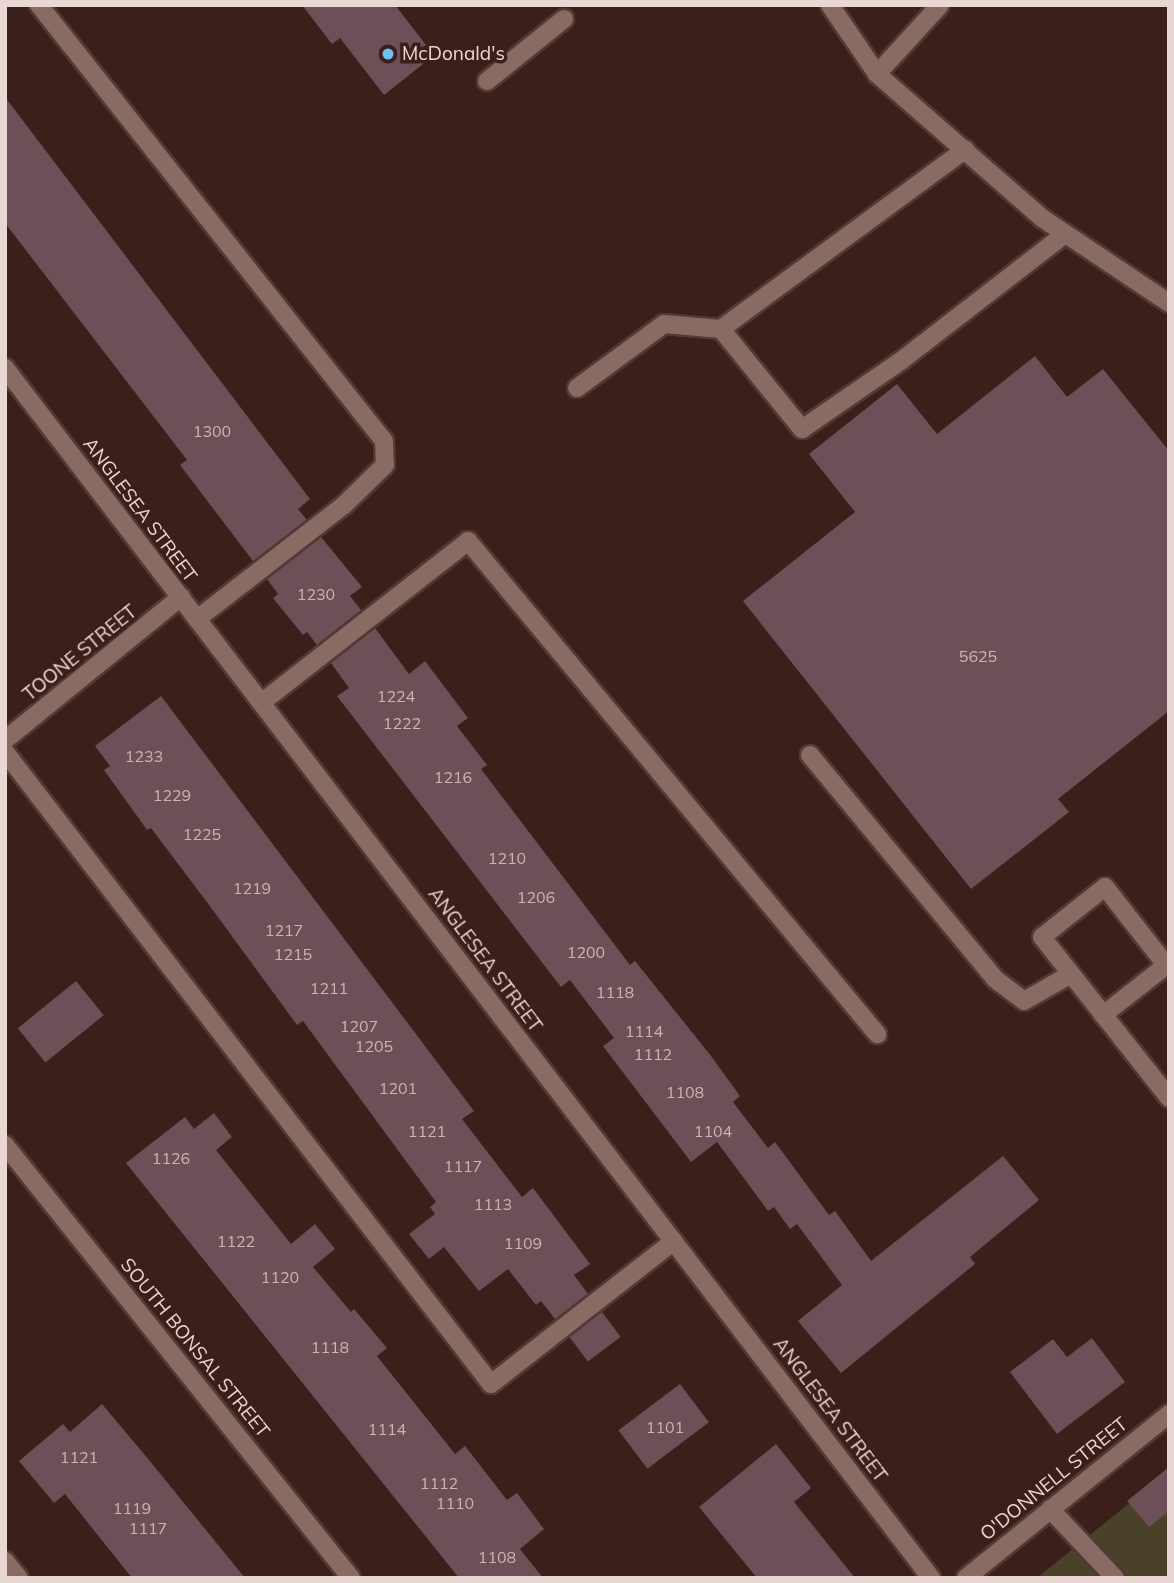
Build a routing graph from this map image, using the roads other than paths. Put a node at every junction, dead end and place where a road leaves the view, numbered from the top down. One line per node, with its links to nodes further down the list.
1 (39, 5): 14 (street)
2 (831, 5): 5 (street)
3 (940, 5): 5 (street)
4 (564, 19): 6 (street)
5 (877, 74): 7 (street)
6 (487, 81)
7 (964, 150): 8 (street); 10 (street)
8 (1064, 235): 9 (street); 10 (street)
9 (1169, 303)
10 (721, 329): 12 (street)
11 (5, 368): 13 (street, ANGLESEA STREET)
12 (577, 388)
13 (181, 597): 14 (street, ANGLESEA STREET); 16 (street, TOONE STREET)
14 (197, 619): 15 (street, ANGLESEA STREET)
15 (261, 703): 22 (street); 25 (street, ANGLESEA STREET)
16 (5, 740)
17 (5, 752): 25 (street)
18 (810, 755): 20 (street)
19 (1168, 964): 20 (street); 21 (street)
20 (1071, 974): 21 (street)
21 (1103, 1015): 23 (street)
22 (877, 1034)
23 (1169, 1098)
24 (5, 1145): 30 (street, SOUTH BONSAL STREET)
25 (674, 1241): 31 (street, ANGLESEA STREET)
26 (1169, 1414): 27 (street, O'DONNELL STREET)
27 (1050, 1509): 32 (street, O'DONNELL STREET); 33 (street)
28 (5, 1560): 29 (street)
29 (19, 1578)
30 (351, 1578)
31 (932, 1578)
32 (966, 1578)
33 (1115, 1578)

